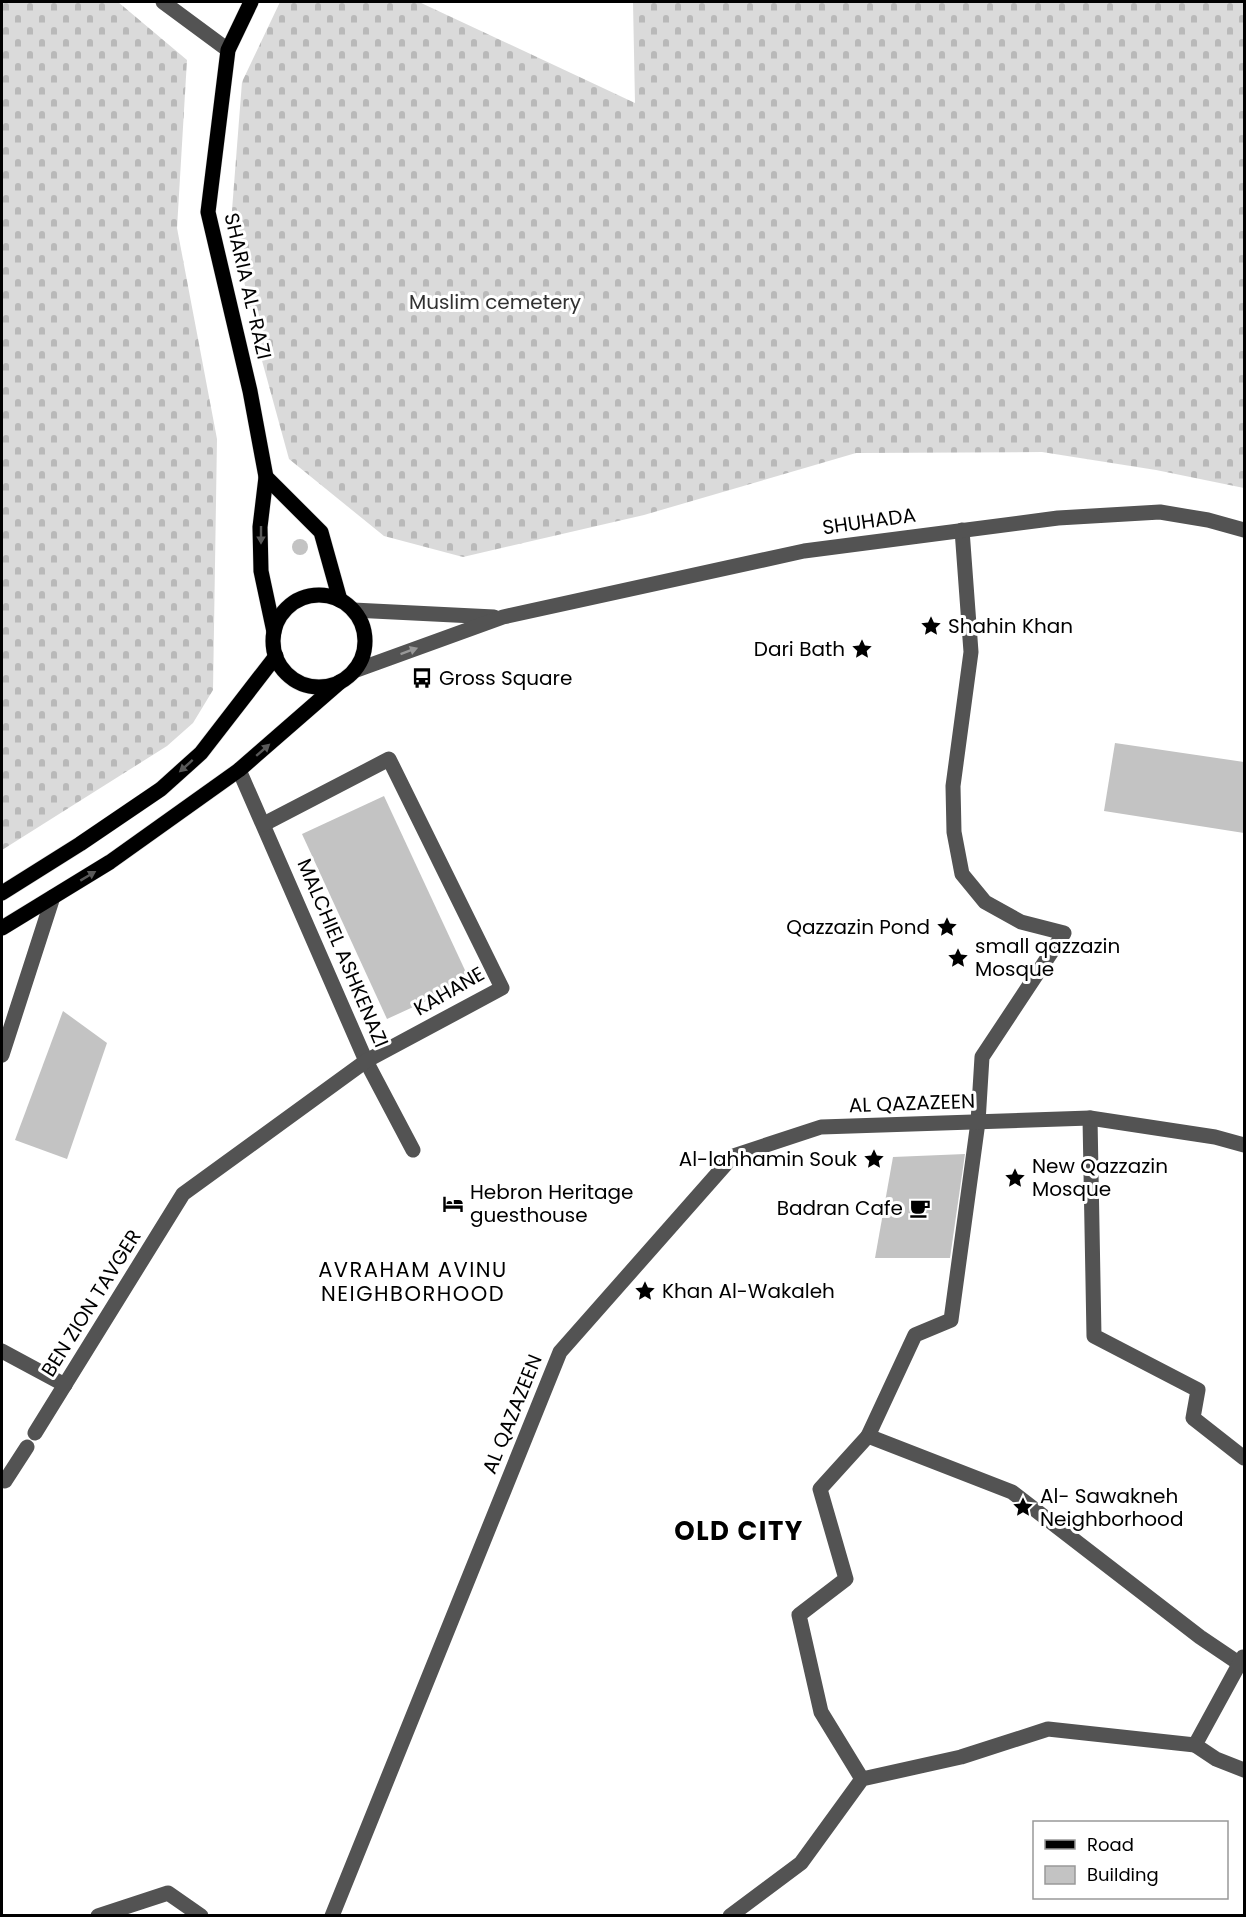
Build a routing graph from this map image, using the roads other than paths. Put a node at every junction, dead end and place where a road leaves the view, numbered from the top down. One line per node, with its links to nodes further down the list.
1 (163, 2): 3 (street)
2 (251, 2): 3 (main road, SHARIA AL-RAZI)
3 (228, 50): 4 (main road, SHARIA AL-RAZI)
4 (266, 477): 7 (main road); 10 (main road, SHARIA AL-RAZI, one-way to 10)
5 (962, 530): 6 (street, SHUHADA); 9 (street, SHUHADA); 22 (street)
6 (1245, 530)
7 (340, 600): 8 (main road); 10 (main road)
8 (353, 610): 9 (street); 12 (main road)
9 (503, 617): 12 (street, one-way to 9)
10 (274, 632): 11 (main road)
11 (276, 656): 13 (main road); 16 (main road, one-way to 16)
12 (354, 671): 13 (main road)
13 (340, 682): 14 (main road, one-way to 13)
14 (239, 770): 15 (street, MALCHIEL ASHKENAZI); 17 (main road, one-way to 14)
15 (264, 824): 20 (street, MALCHIEL ASHKENAZI); 20 (street, KAHANE)
16 (2, 893)
17 (53, 897): 18 (main road); 19 (street)
18 (2, 928)
19 (2, 1055)
20 (366, 1061): 24 (street, MALCHIEL ASHKENAZI); 25 (street, KAHANE)
21 (1090, 1118): 22 (street, AL QAZAZEEN); 23 (street, AL QAZAZEEN); 31 (street)
22 (978, 1122): 29 (street); 37 (street, AL QAZAZEEN)
23 (1245, 1145)
24 (412, 1150)
25 (183, 1194): 27 (street, BEN ZION TAVGER)
26 (2, 1351): 27 (street)
27 (64, 1385): 28 (street, BEN ZION TAVGER)
28 (35, 1433)
29 (868, 1436): 33 (street); 36 (street)
30 (27, 1447): 32 (street)
31 (1245, 1458)
32 (2, 1479)
33 (1243, 1660): 34 (street)
34 (1196, 1745): 35 (street); 36 (street)
35 (1245, 1770)
36 (862, 1779): 40 (street)
37 (332, 1915)
38 (98, 1916): 39 (street)
39 (201, 1916)
40 (730, 1916)

